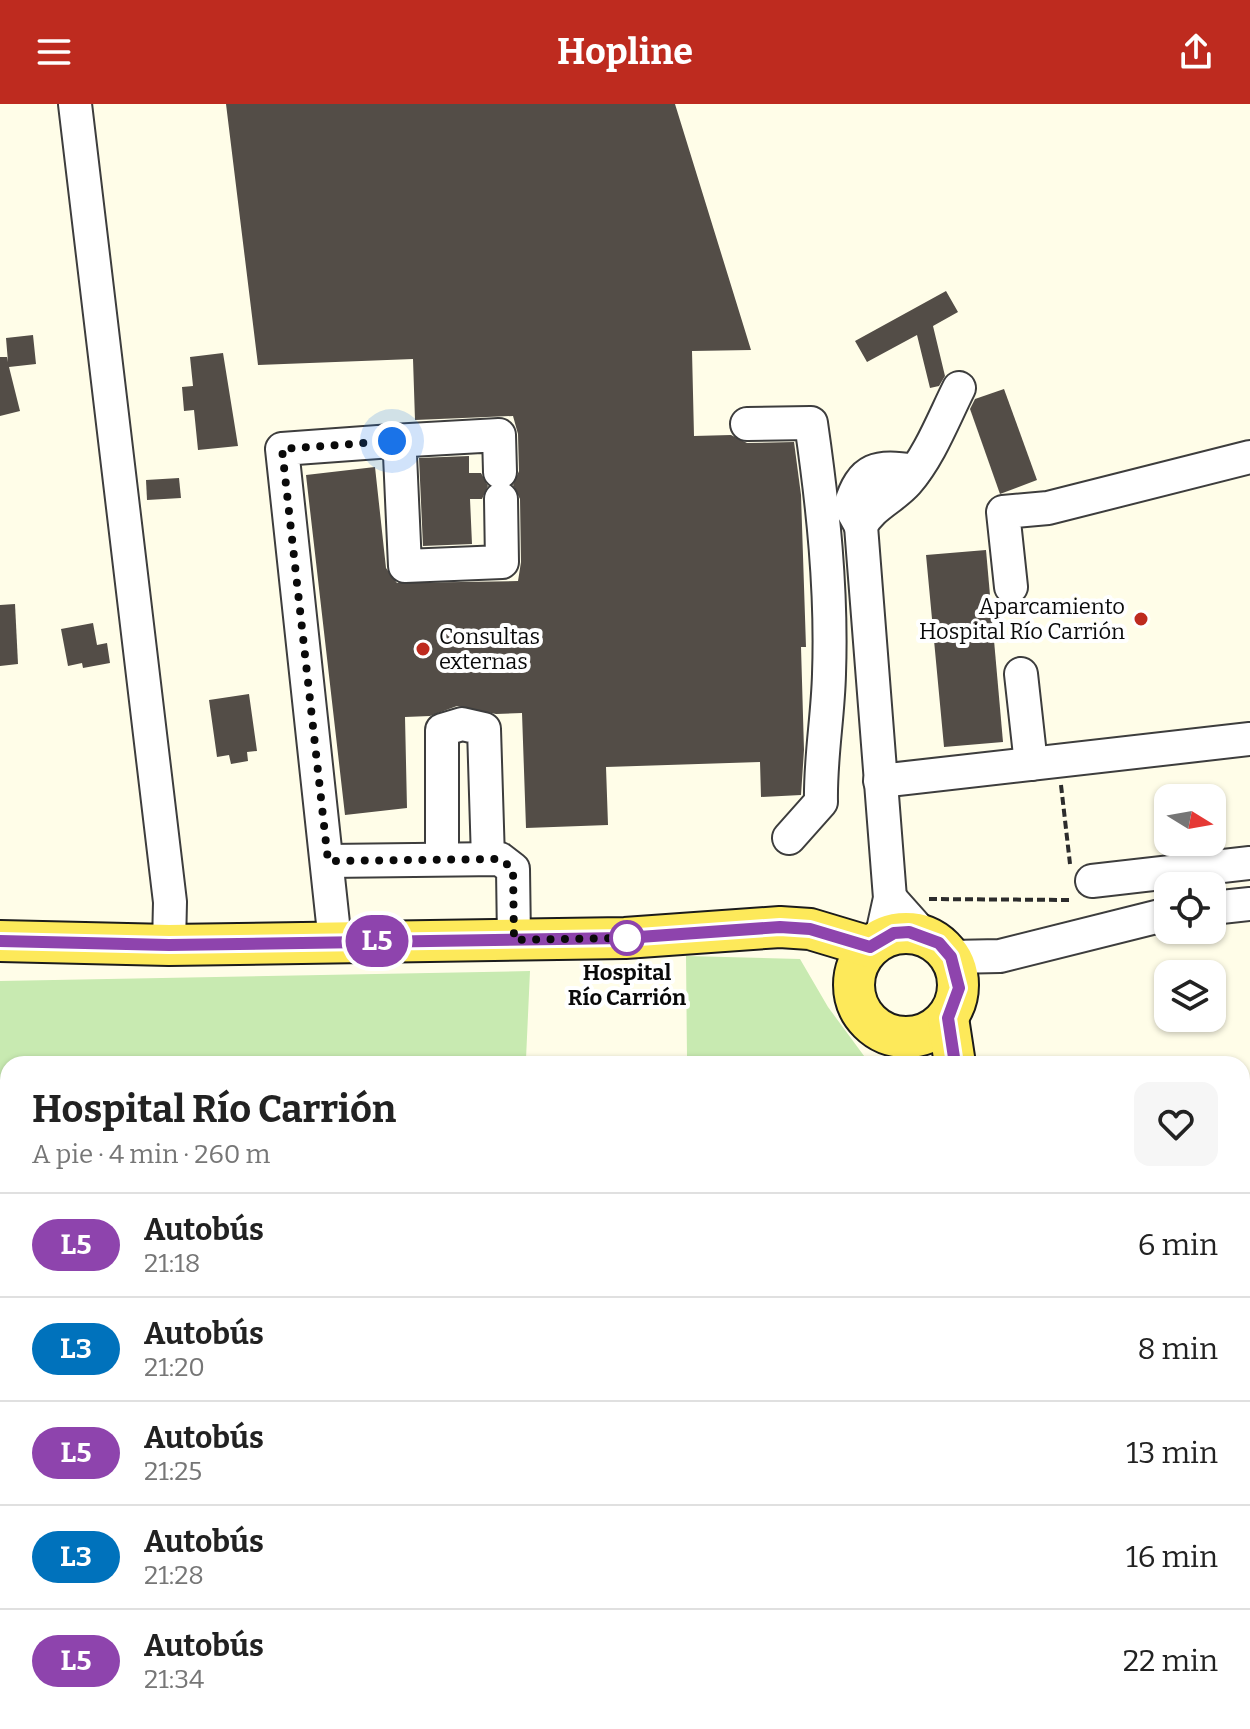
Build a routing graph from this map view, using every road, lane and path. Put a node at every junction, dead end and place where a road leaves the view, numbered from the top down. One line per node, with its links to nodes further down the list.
1 (75, 104): 24 (street)
2 (959, 388): 10 (street)
3 (747, 424): 11 (street)
4 (392, 441): 4 (street); 14 (street)
5 (1250, 457): 6 (street)
6 (1011, 587)
7 (1021, 674): 9 (street)
8 (1250, 739): 9 (street)
9 (1044, 762): 10 (street); 16 (path)
10 (880, 781): 17 (street)
11 (789, 838)
12 (442, 858): 13 (street); 13 (street); 14 (street)
13 (488, 859): 21 (street)
14 (328, 861): 23 (street)
15 (1250, 863): 16 (street)
16 (1078, 878): 17 (path)
17 (890, 898): 25 (street); 26 (street)
18 (1250, 904): 19 (street)
19 (1226, 907)
20 (1154, 918): 25 (street)
21 (514, 940): 23 (main road); 26 (main road)
22 (0, 941): 24 (main road)
23 (335, 942): 24 (main road)
24 (169, 945)
25 (937, 946): 26 (main road); 27 (main road)
26 (868, 954): 28 (main road)
27 (948, 1018): 28 (main road); 29 (main road)
28 (924, 1051)
29 (954, 1056)

